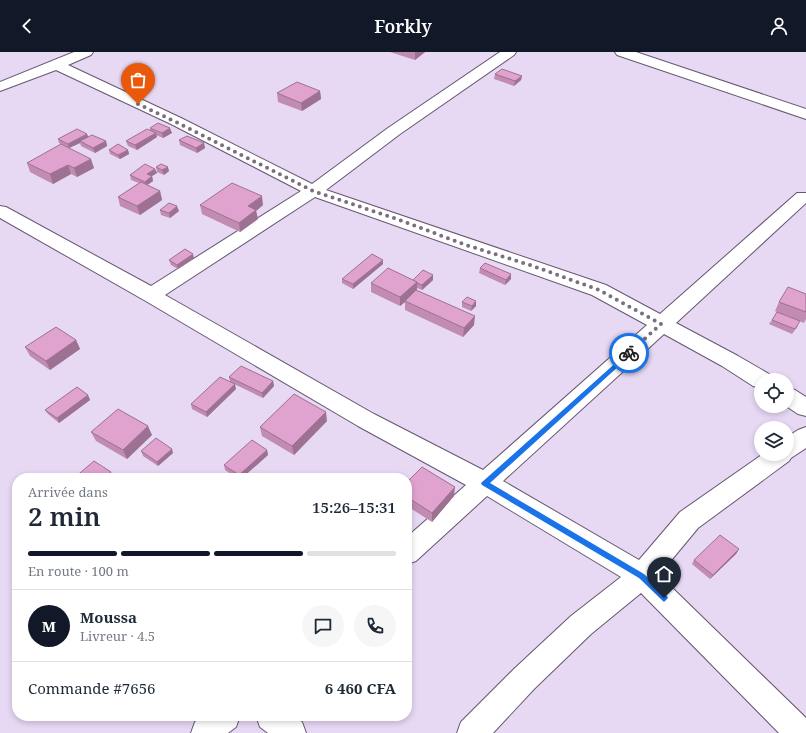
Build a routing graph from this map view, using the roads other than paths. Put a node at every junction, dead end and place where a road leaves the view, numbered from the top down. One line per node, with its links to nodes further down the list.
1 (86, 52): 4 (street)
2 (508, 52): 7 (street)
3 (622, 52): 6 (street)
4 (56, 65): 5 (street); 7 (street)
5 (0, 86)
6 (806, 114)
7 (313, 191): 10 (street); 11 (street)
8 (803, 197): 11 (street)
9 (0, 211): 10 (street)
10 (151, 295): 18 (street)
11 (661, 324): 12 (street); 18 (street)
12 (754, 376)
13 (794, 400): 14 (street)
14 (806, 408)
15 (806, 436): 16 (street)
16 (794, 445)
17 (771, 461): 20 (street)
18 (485, 483): 19 (street); 20 (street)
19 (412, 549)
20 (642, 576): 25 (street); 26 (street)
21 (219, 721): 23 (street)
22 (277, 721): 24 (street)
23 (206, 733)
24 (290, 733)
25 (472, 733)
26 (800, 733)

